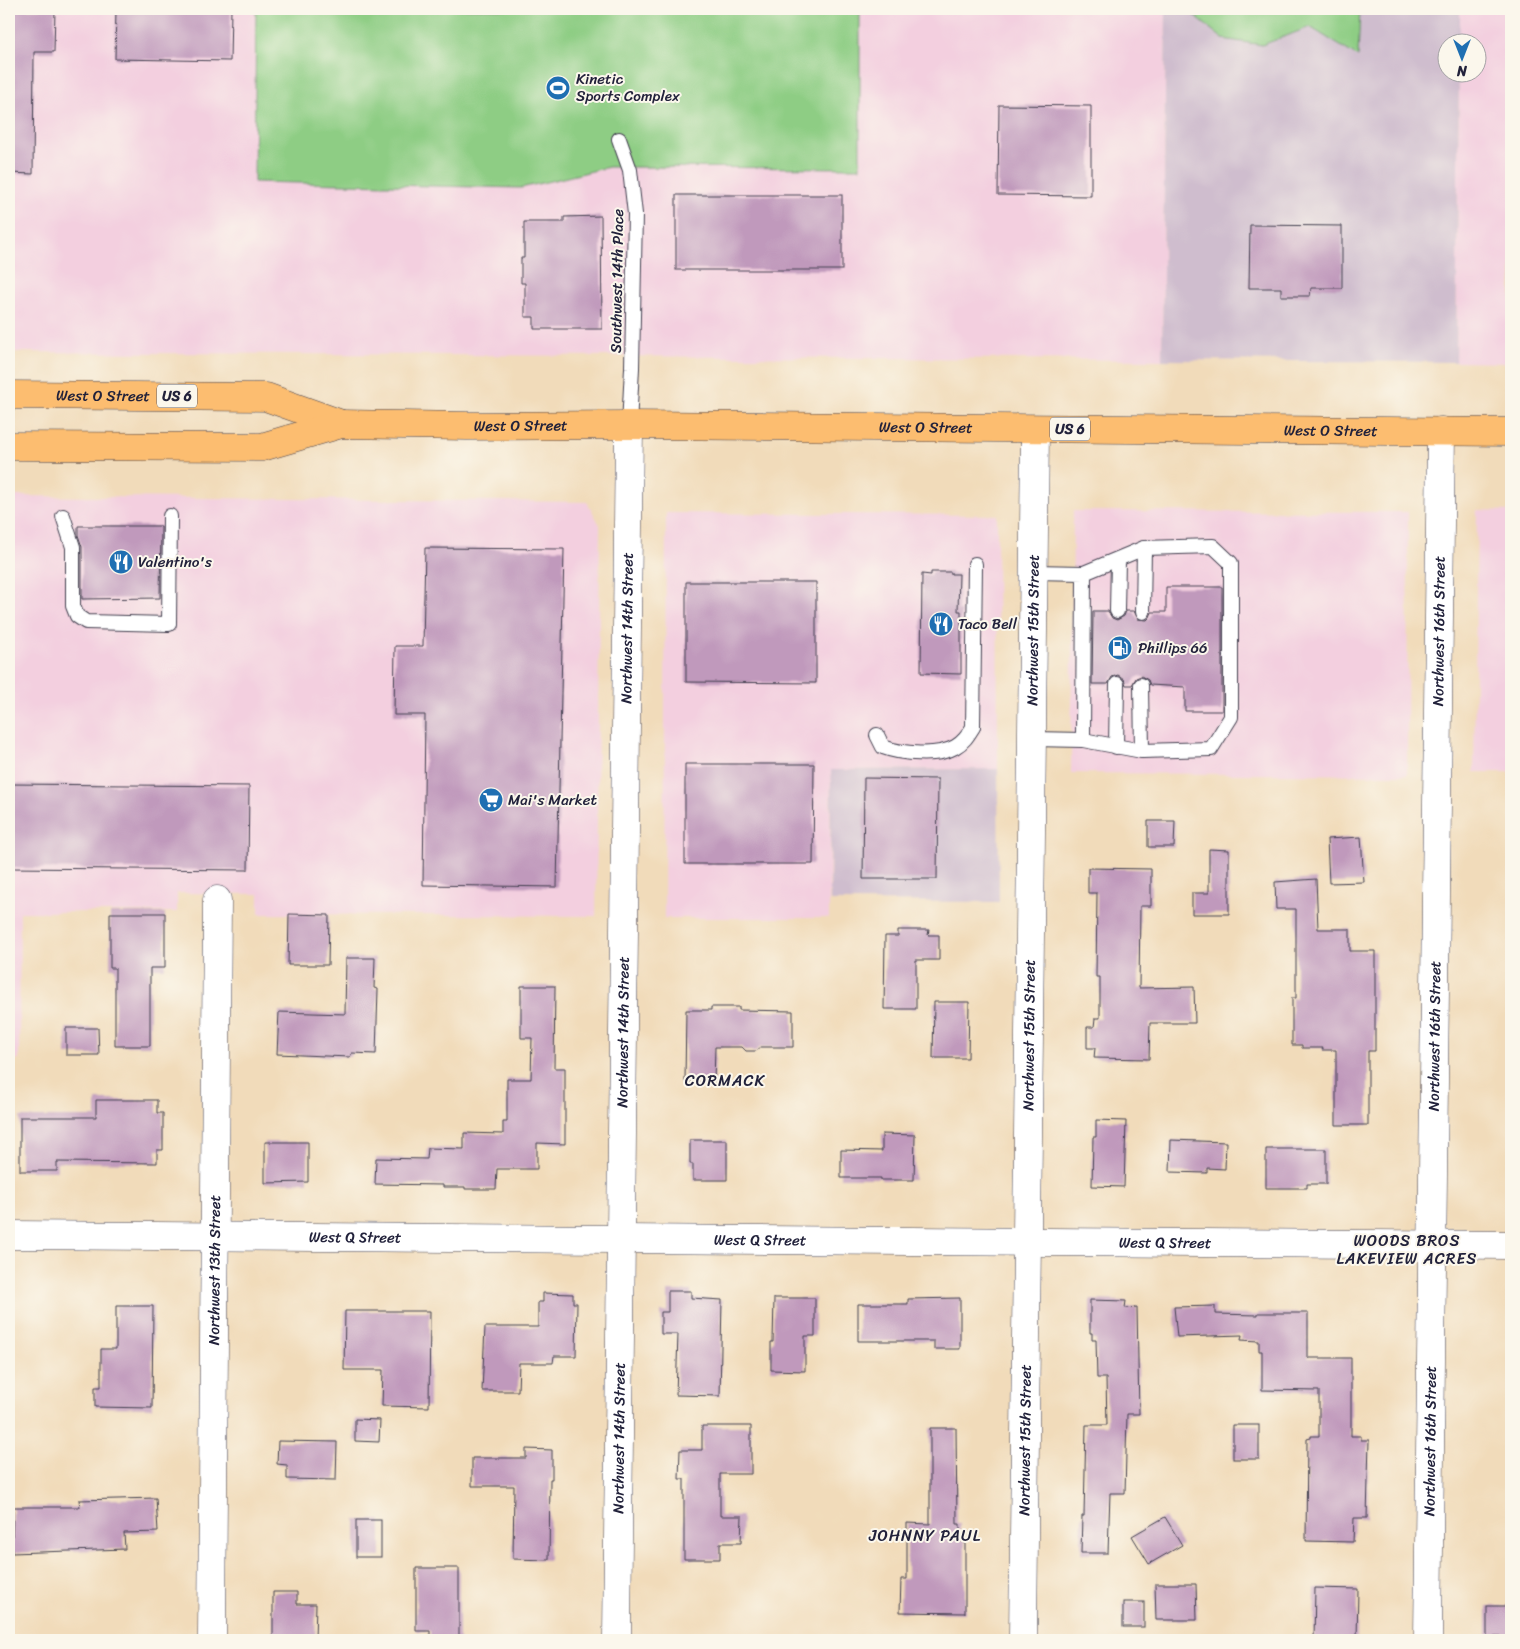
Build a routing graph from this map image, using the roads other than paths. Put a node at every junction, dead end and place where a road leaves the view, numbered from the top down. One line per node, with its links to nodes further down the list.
1 (619, 139): 4 (lane, Southwest 14th Place)
2 (9, 395): 3 (main road, West O Street / US 6)
3 (341, 424): 4 (main road, West O Street / US 6); 8 (main road, West O Street / US 6)
4 (629, 425): 5 (main road, West O Street / US 6); 28 (street, Northwest 14th Street)
5 (1034, 429): 6 (main road, West O Street / US 6); 14 (street, Northwest 15th Street)
6 (1441, 431): 7 (main road, West O Street / US 6); 30 (street, Northwest 16th Street)
7 (1511, 432)
8 (9, 446)
9 (63, 516): 10 (lane)
10 (170, 516)
11 (1144, 548): 12 (lane); 17 (lane); 24 (lane)
12 (1118, 560): 15 (lane); 16 (lane)
13 (975, 564): 20 (lane)
14 (1033, 572): 15 (lane); 21 (street, Northwest 15th Street)
15 (1084, 573): 22 (lane)
16 (1117, 611)
17 (1143, 612)
18 (1118, 684): 23 (lane)
19 (1141, 685): 24 (lane)
20 (877, 735)
21 (1032, 740): 22 (lane); 29 (street, Northwest 15th Street)
22 (1084, 740): 23 (lane)
23 (1116, 747): 24 (lane)
24 (1142, 751)
25 (217, 900): 27 (street, Northwest 13th Street)
26 (9, 1235): 27 (street, West Q Street)
27 (215, 1236): 28 (street, West Q Street); 32 (street, Northwest 13th Street)
28 (621, 1238): 29 (street, West Q Street); 33 (street, Northwest 14th Street)
29 (1028, 1241): 30 (street, West Q Street); 34 (street, Northwest 15th Street)
30 (1432, 1244): 31 (street, West Q Street); 35 (street, Northwest 16th Street)
31 (1511, 1245)
32 (212, 1640)
33 (617, 1640)
34 (1023, 1640)
35 (1428, 1640)

